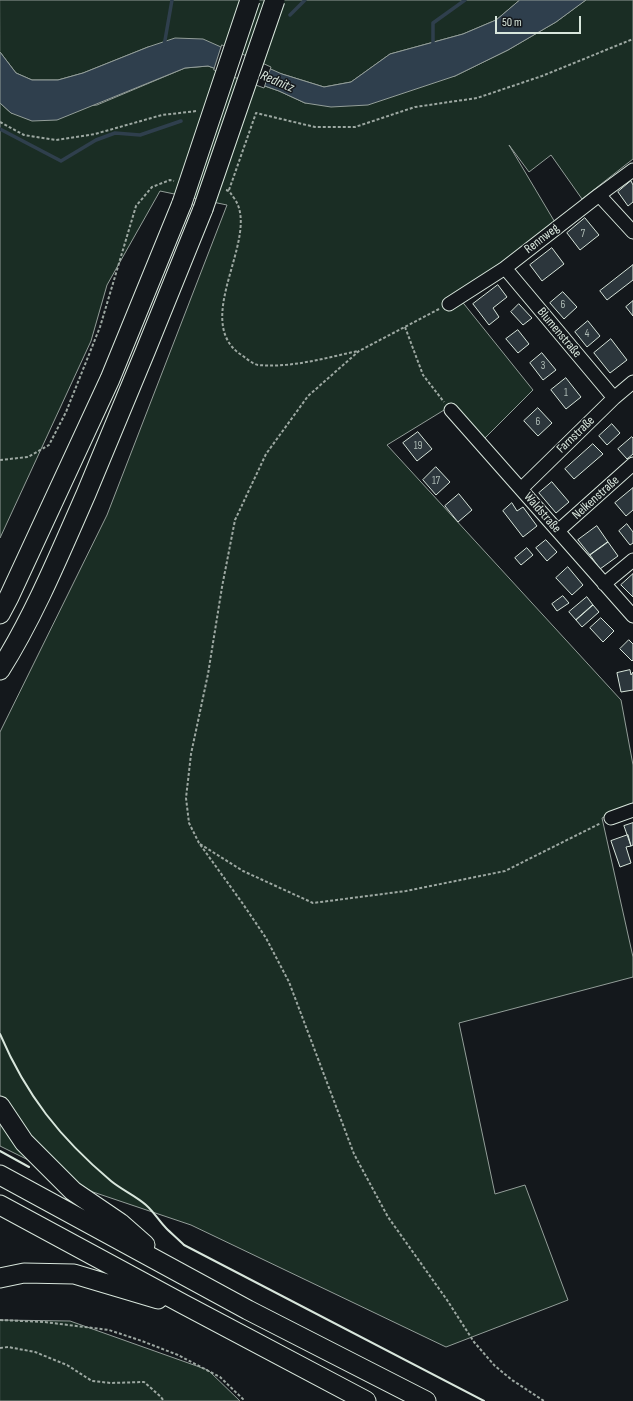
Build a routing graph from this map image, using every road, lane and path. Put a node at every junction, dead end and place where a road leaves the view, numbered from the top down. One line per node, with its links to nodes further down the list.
1 (250, 0): 27 (highway, bridge)
2 (275, 0): 29 (highway, bridge)
3 (633, 40): 6 (path)
4 (198, 110): 7 (path)
5 (249, 112): 6 (path)
6 (256, 113): 11 (path)
7 (0, 122)
8 (633, 170): 12 (street, Rennweg)
9 (177, 181): 21 (path)
10 (223, 189): 11 (path)
11 (229, 190): 17 (path)
12 (598, 195): 13 (street); 14 (street, Rennweg)
13 (633, 232)
14 (505, 268): 15 (street, Rennweg); 19 (street, Blumenstraße)
15 (449, 304): 16 (path)
16 (405, 327): 17 (path); 20 (path)
17 (359, 351): 33 (path)
18 (633, 382): 19 (street, Farnstraße)
19 (614, 398): 23 (street, Farnstraße)
20 (451, 410): 23 (street, Waldstraße)
21 (0, 460)
22 (633, 464): 24 (street, Nelkenstraße)
23 (521, 489): 24 (street, Waldstraße)
24 (558, 531): 26 (street, Waldstraße)
25 (633, 560): 26 (street)
26 (604, 584): 28 (street, Waldstraße)
27 (0, 614)
28 (633, 616)
29 (5, 663): 30 (highway)
30 (0, 679)
31 (633, 810): 32 (street)
32 (611, 818): 33 (path)
33 (199, 843): 46 (path)
34 (0, 1106): 37 (highway)
35 (0, 1175): 37 (highway)
36 (0, 1205): 39 (highway)
37 (170, 1268): 45 (highway)
38 (0, 1278): 39 (highway)
39 (182, 1304): 44 (highway)
40 (0, 1320): 43 (path)
41 (0, 1348): 42 (path)
42 (164, 1401)
43 (245, 1401)
44 (366, 1401)
45 (426, 1401)
46 (544, 1401)

